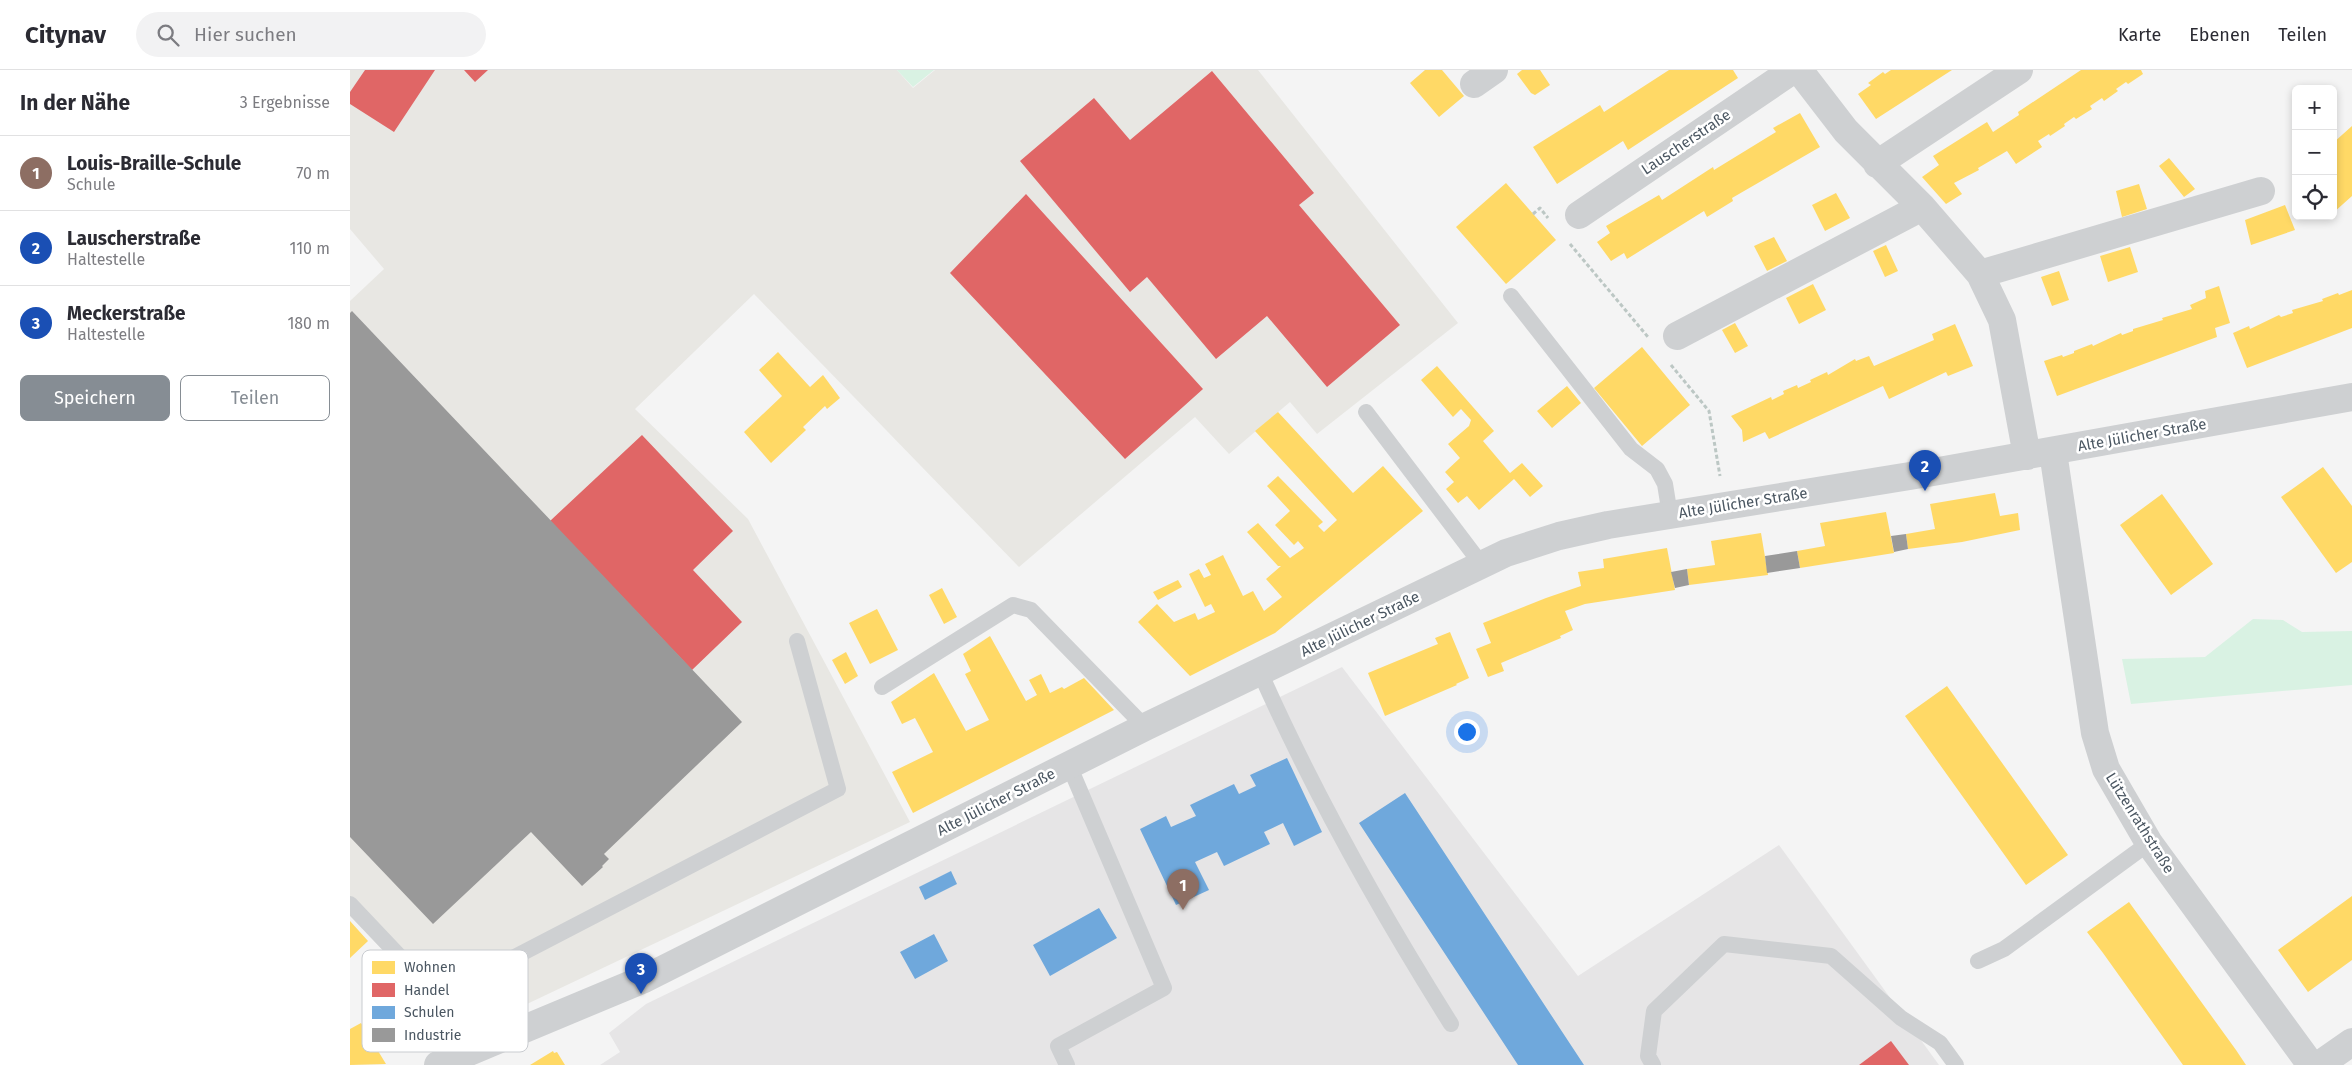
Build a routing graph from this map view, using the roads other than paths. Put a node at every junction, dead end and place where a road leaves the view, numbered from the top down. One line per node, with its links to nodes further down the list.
1 (1793, 70): 7 (street, Lauscherstraße)
2 (1799, 70): 4 (street)
3 (2019, 70): 4 (street)
4 (1877, 164): 6 (street)
5 (2261, 191): 8 (street)
6 (1922, 207): 8 (street); 10 (street)
7 (1579, 215)
8 (1980, 274): 13 (street)
9 (1511, 296): 14 (lane)
10 (1677, 336)
11 (2352, 397): 13 (street, Alte Jülicher Straße)
12 (1366, 412): 15 (lane)
13 (2040, 454): 14 (street, Alte Jülicher Straße); 21 (street, Lützenrathstraße)
14 (1670, 515): 15 (street, Alte Jülicher Straße)
15 (1482, 565): 17 (street, Alte Jülicher Straße)
16 (797, 641): 24 (lane)
17 (1260, 672): 19 (street, Alte Jülicher Straße); 26 (lane)
18 (882, 687): 19 (lane)
19 (1145, 727): 20 (street, Alte Jülicher Straße)
20 (1069, 765): 27 (street, Alte Jülicher Straße); 31 (lane)
21 (2149, 843): 25 (lane); 34 (street, Lützenrathstraße)
22 (350, 904): 23 (lane)
23 (394, 950)
24 (528, 950)
25 (1978, 961)
26 (1451, 1024)
27 (528, 1029)
28 (2352, 1042): 35 (street)
29 (475, 1052): 30 (street, Alte Jülicher Straße)
30 (450, 1063)
31 (1068, 1065)
32 (1653, 1065): 33 (lane)
33 (1956, 1065)
34 (2311, 1065)
35 (2319, 1065)

